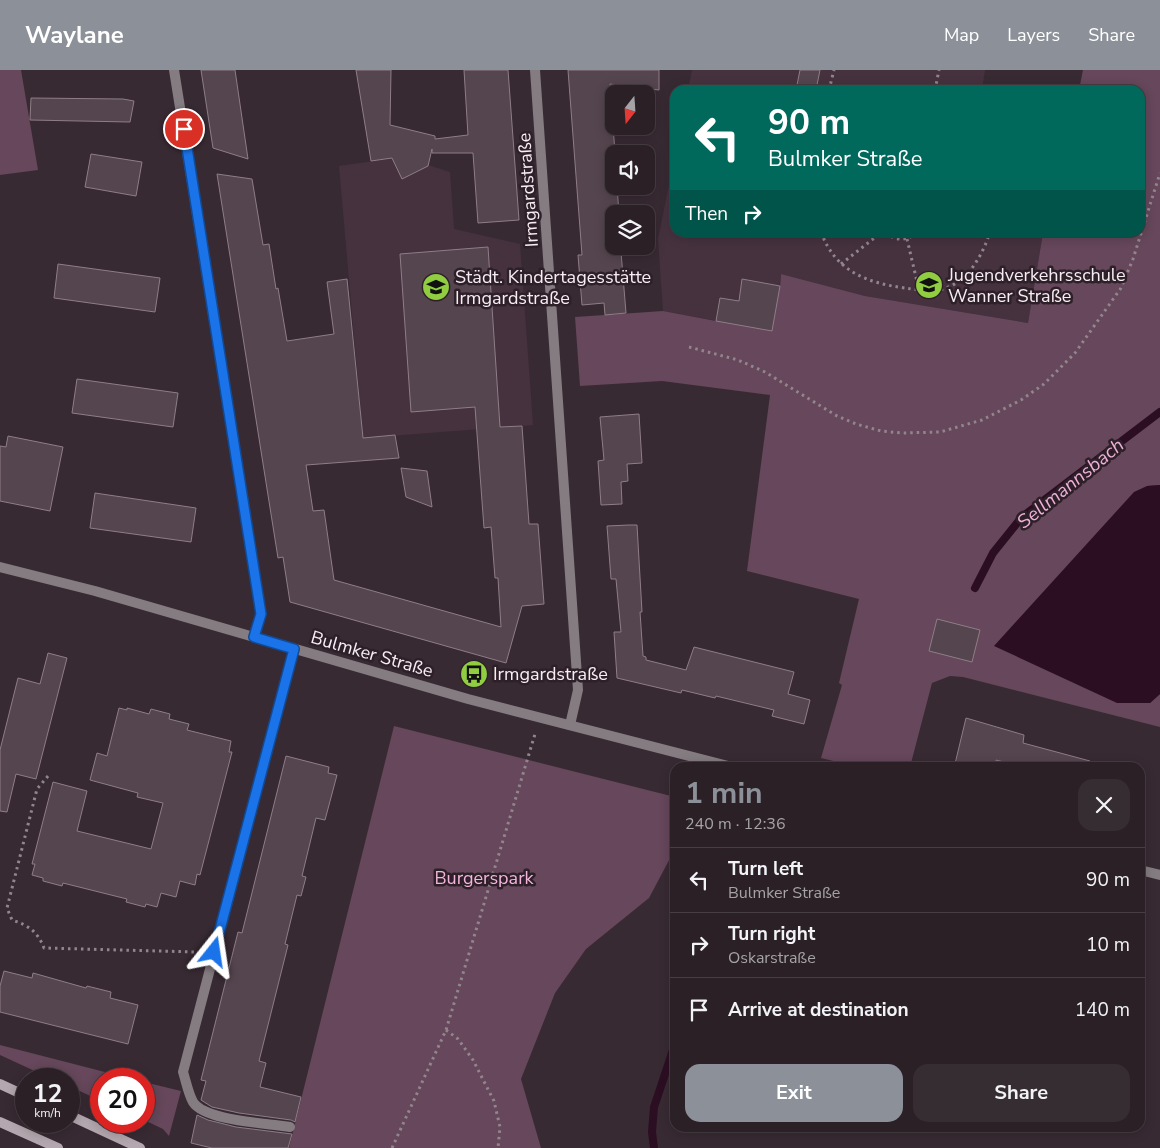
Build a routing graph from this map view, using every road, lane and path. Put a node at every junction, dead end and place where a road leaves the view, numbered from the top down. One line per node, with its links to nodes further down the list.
1 (174, 70): 20 (street)
2 (535, 70): 23 (street, Irmgardstraße)
3 (834, 70): 5 (path)
4 (939, 70): 6 (path)
5 (830, 85)
6 (937, 85)
7 (1160, 173): 8 (path)
8 (1145, 221)
9 (823, 237): 16 (path)
10 (876, 237): 16 (path)
11 (893, 237): 15 (path)
12 (910, 237): 15 (path)
13 (988, 237): 17 (path)
14 (1140, 237): 18 (path)
15 (907, 239): 17 (path)
16 (841, 264): 17 (path)
17 (919, 290)
18 (689, 347)
19 (0, 567): 20 (street, Bulmker Straße)
20 (254, 637): 21 (street, Bulmker Straße)
21 (294, 649): 22 (street, Bulmker Straße); 28 (street)
22 (540, 718): 23 (street, Bulmker Straße); 29 (path)
23 (570, 725): 24 (street, Bulmker Straße)
24 (713, 762)
25 (48, 776): 28 (path)
26 (1145, 871): 27 (street)
27 (1160, 875)
28 (214, 952): 34 (street)
29 (446, 1030): 37 (path); 38 (path)
30 (0, 1084): 31 (main road)
31 (15, 1091)
32 (80, 1120): 36 (main road)
33 (0, 1122): 35 (main road)
34 (290, 1127)
35 (58, 1148)
36 (140, 1148)
37 (392, 1148)
38 (498, 1148)

